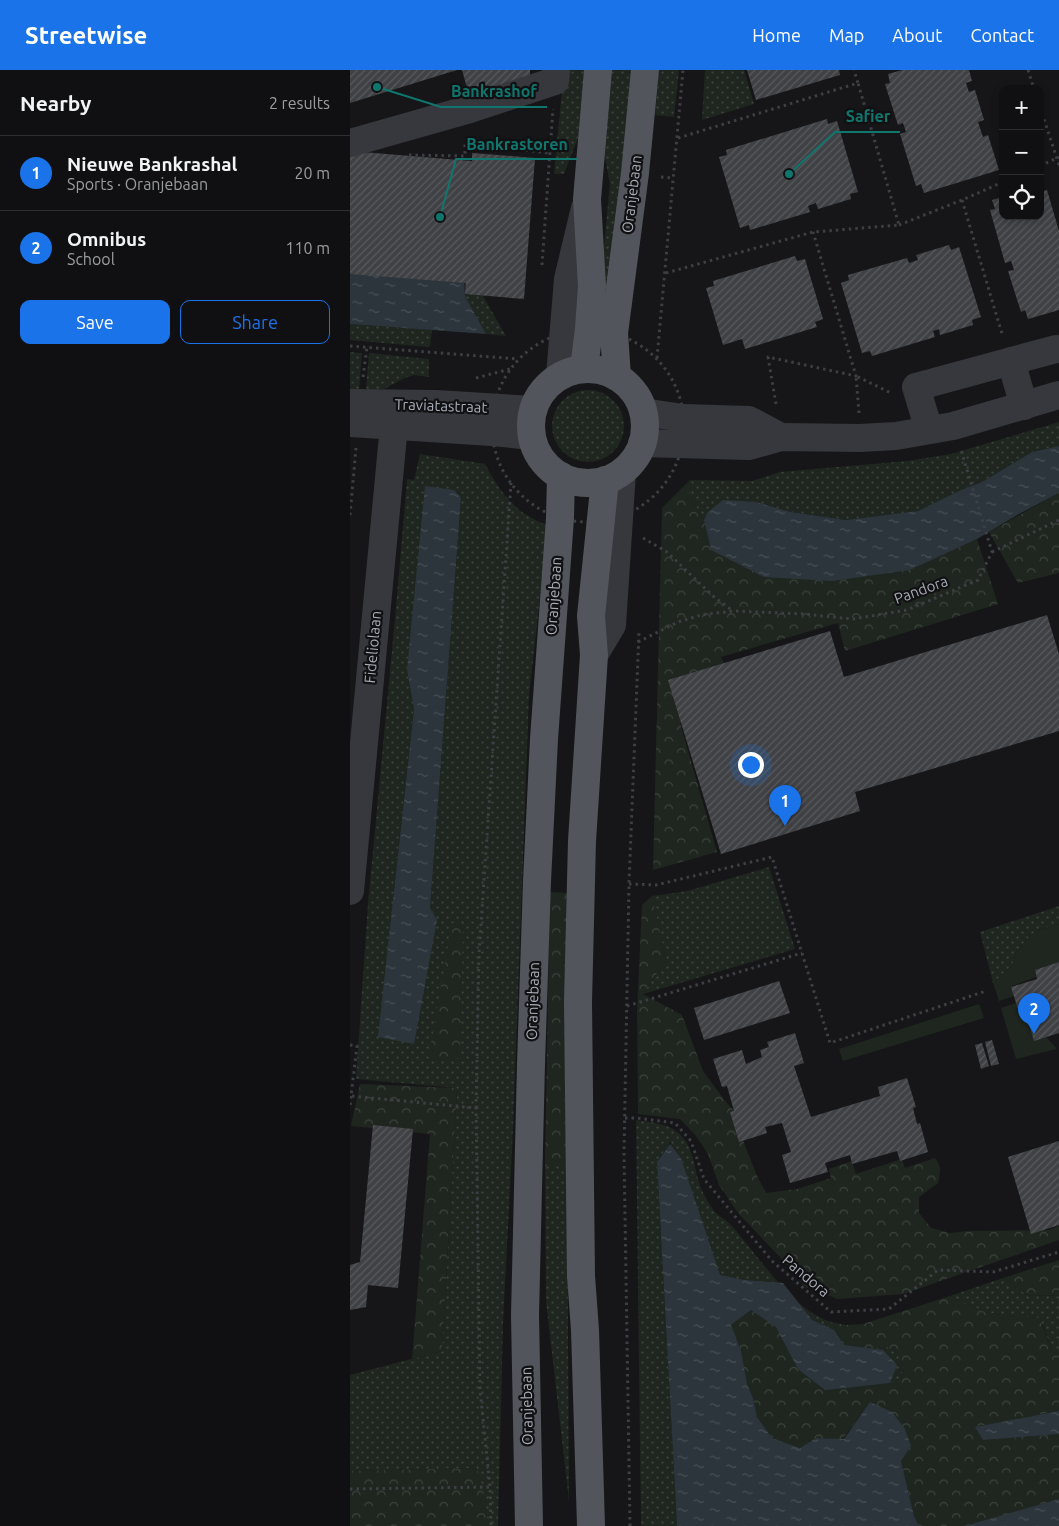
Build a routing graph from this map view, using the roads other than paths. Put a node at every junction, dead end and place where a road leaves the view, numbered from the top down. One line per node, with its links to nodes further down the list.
1 (598, 70): 5 (main road)
2 (644, 70): 9 (main road, Oranjebaan)
3 (555, 76): 4 (street)
4 (350, 143)
5 (587, 199): 8 (street)
6 (1056, 349): 7 (street)
7 (1010, 361): 11 (street); 16 (street)
8 (572, 372): 9 (main road); 15 (main road)
9 (617, 377): 12 (main road)
10 (1059, 395): 11 (street)
11 (1024, 406): 16 (street)
12 (643, 412): 17 (street); 18 (main road)
13 (395, 415): 14 (street, Traviatastraat); 15 (street, Traviatastraat); 21 (street, Fideliolaan)
14 (353, 417)
15 (532, 423): 19 (main road)
16 (929, 430): 17 (street)
17 (781, 437): 18 (street)
18 (642, 443): 20 (main road)
19 (561, 476): 20 (main road); 23 (main road, Oranjebaan)
20 (613, 476): 24 (main road)
21 (359, 698): 22 (street, Fideliolaan)
22 (350, 891)
23 (529, 1526)
24 (591, 1526)

